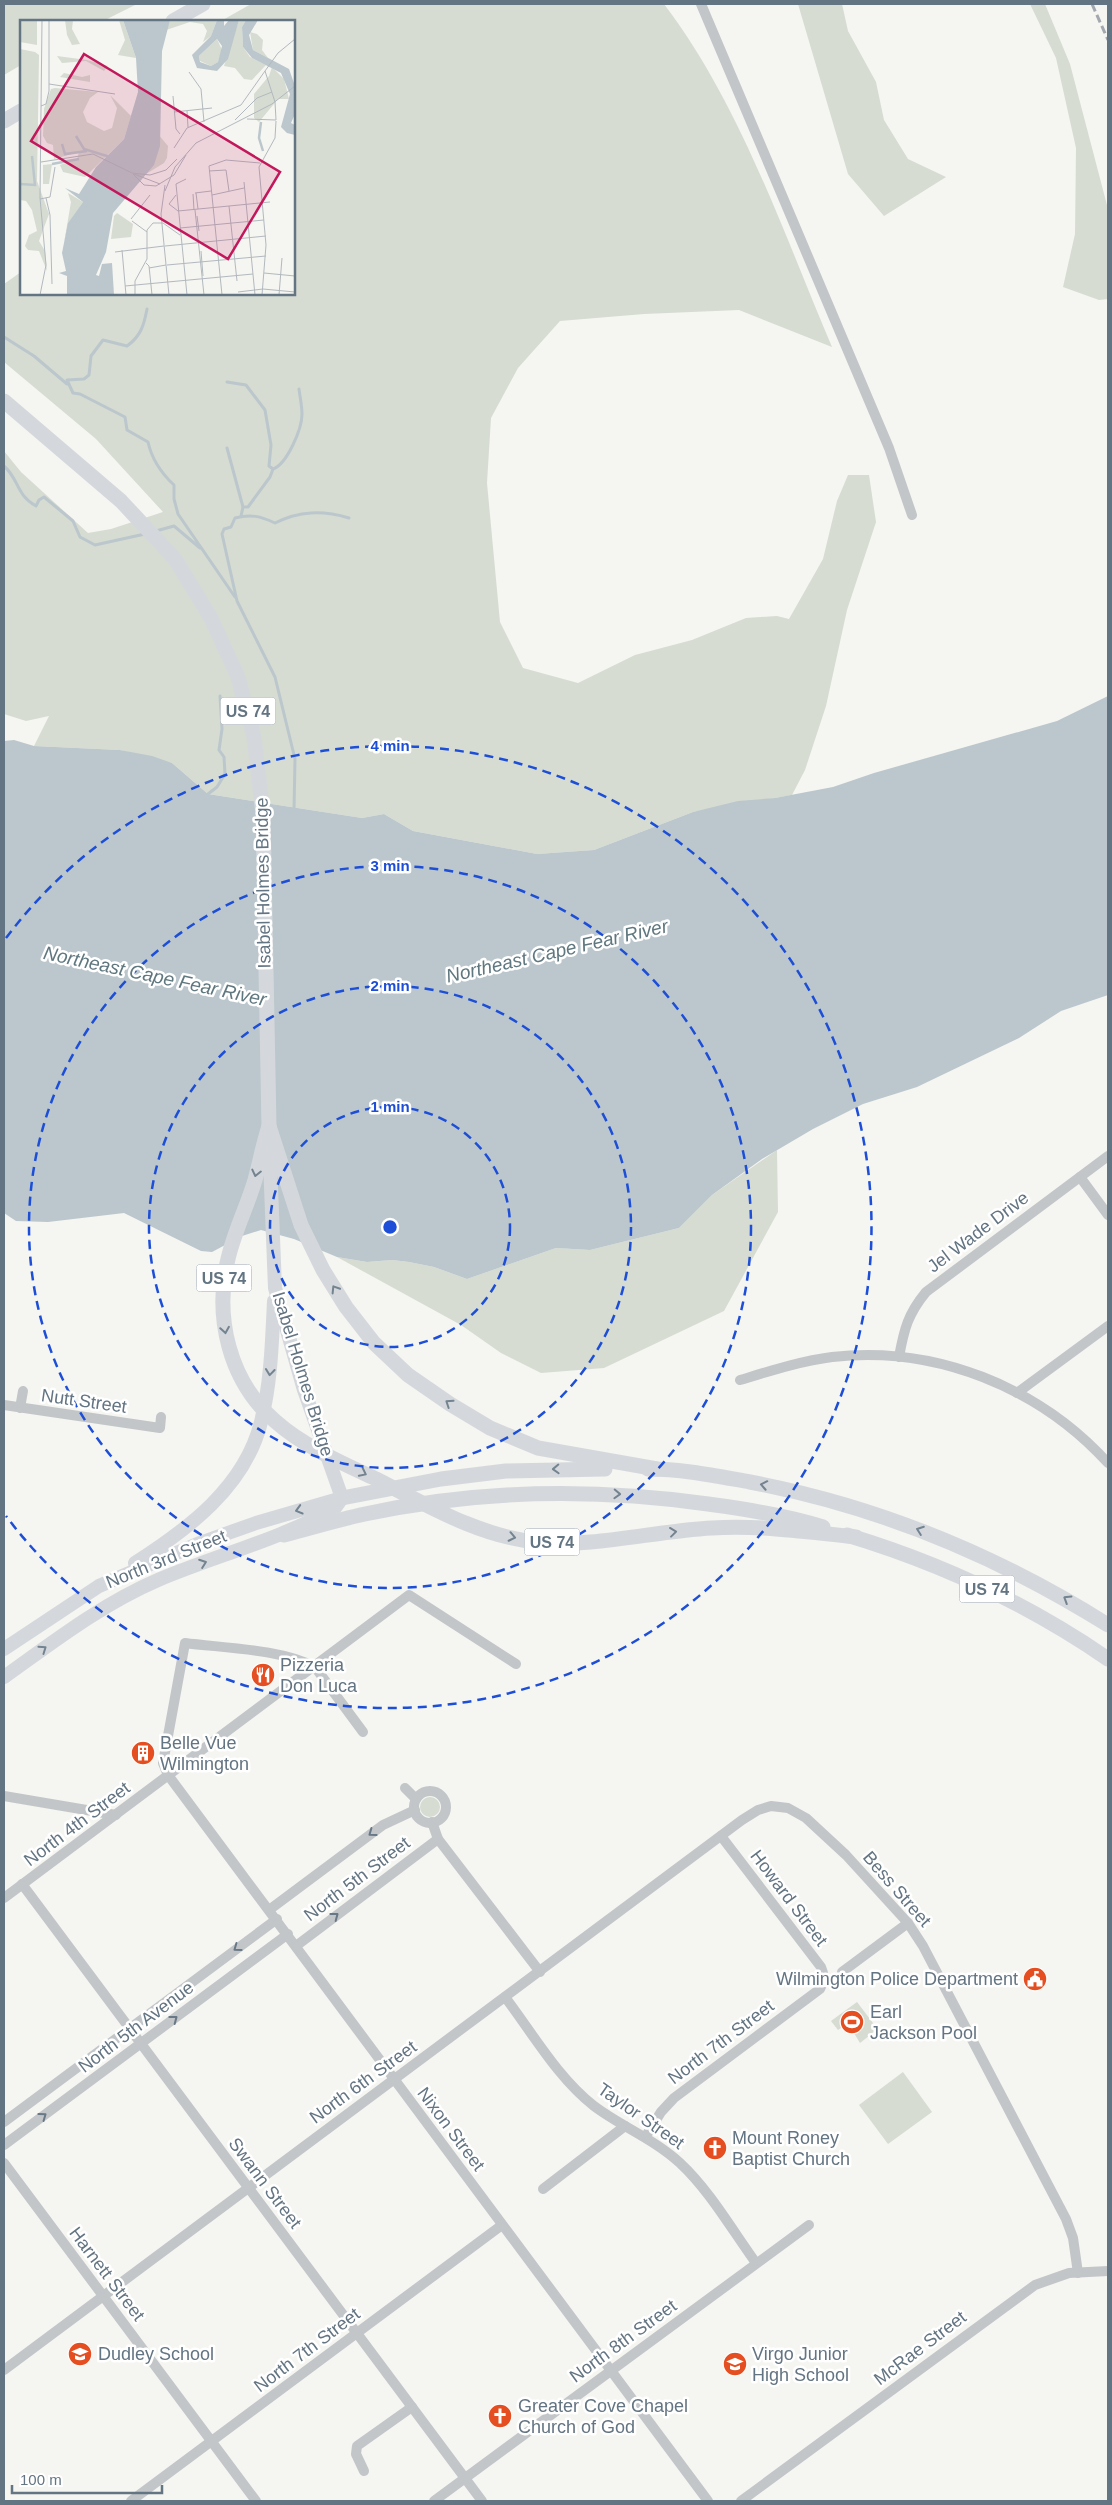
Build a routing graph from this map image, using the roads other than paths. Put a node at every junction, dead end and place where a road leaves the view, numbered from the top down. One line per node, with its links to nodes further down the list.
1 (203, 4): 3 (highway)
2 (701, 4): 7 (street)
3 (175, 20)
4 (20, 111): 5 (highway)
5 (4, 121)
6 (4, 401): 8 (highway, Isabel Holmes Bridge / US 74)
7 (912, 515)
8 (269, 1126): 12 (main road, Isabel Holmes Bridge / US 74); 22 (highway, US 74, one-way to 8); 25 (highway, US 74, one-way to 25)
9 (1108, 1156): 10 (street, Jel Wade Drive)
10 (1080, 1177): 11 (street); 14 (street, Jel Wade Drive)
11 (1108, 1215)
12 (275, 1288): 23 (main road, Isabel Holmes Bridge); 26 (main road, one-way to 26)
13 (1108, 1326): 17 (street)
14 (899, 1357): 15 (street); 17 (street)
15 (740, 1380)
16 (23, 1391): 19 (street)
17 (1017, 1393): 21 (street)
18 (4, 1405): 19 (street, Nutt Street)
19 (20, 1408): 20 (street, Nutt Street)
20 (161, 1417)
21 (1108, 1463)
22 (657, 1469): 23 (highway, one-way to 23); 27 (highway, US 74, one-way to 22)
23 (342, 1498): 24 (main road); 26 (main road, North 3rd Street, one-way to 26)
24 (284, 1535): 25 (highway, one-way to 25); 32 (main road, North 3rd Street, one-way to 24)
25 (856, 1537): 29 (highway, US 74)
26 (100, 1586): 28 (main road, North 3rd Street)
27 (1108, 1625)
28 (4, 1649)
29 (1108, 1659)
30 (516, 1664): 31 (street, North 4th Street)
31 (315, 1666): 33 (street); 34 (street, North 4th Street); 34 (street)
32 (4, 1677)
33 (363, 1732)
34 (168, 1775): 39 (street, North 4th Street); 46 (street, Nixon Street)
35 (405, 1788): 37 (street)
36 (4, 1796): 39 (street)
37 (416, 1799): 38 (street); 41 (street)
38 (415, 1810): 41 (street); 46 (street, North 5th Street, one-way to 46)
39 (116, 1815): 44 (street, North 4th Street)
40 (742, 1820): 42 (street, North 6th Street); 48 (street, Bess Street)
41 (432, 1822): 43 (street)
42 (721, 1836): 51 (street, North 6th Street); 53 (street, Howard Street)
43 (438, 1838): 50 (street, North 5th Street, one-way to 43); 51 (street)
44 (22, 1884): 45 (street, North 4th Street); 55 (street, Swann Street)
45 (4, 1898)
46 (269, 1910): 47 (street, Nixon Street)
47 (277, 1919): 49 (street, Nixon Street); 55 (street, North 5th Avenue, one-way to 55)
48 (908, 1923): 52 (street); 69 (street, Bess Street)
49 (288, 1934): 50 (street, Nixon Street); 56 (street, North 5th Avenue, one-way to 49)
50 (296, 1946): 57 (street, Nixon Street)
51 (540, 1972): 54 (street, North 6th Street)
52 (842, 1972)
53 (824, 1982): 60 (street, North 7th Street)
54 (505, 1997): 57 (street, North 6th Street); 59 (street, Taylor Street)
55 (130, 2028): 56 (street, Swann Street); 58 (street, North 5th Avenue)
56 (141, 2044): 61 (street, North 5th Avenue, one-way to 56); 63 (street, Swann Street)
57 (394, 2080): 63 (street, North 6th Street); 65 (street, Nixon Street)
58 (4, 2122)
59 (625, 2126): 60 (street, Taylor Street); 64 (street)
60 (646, 2136): 67 (street, Taylor Street)
61 (4, 2145)
62 (4, 2163): 70 (street, Harnett Street)
63 (248, 2188): 70 (street, North 6th Street); 71 (street, Swann Street)
64 (543, 2189)
65 (502, 2225): 71 (street, North 7th Street); 73 (street, Nixon Street)
66 (808, 2225): 67 (street, North 8th Street)
67 (756, 2263): 73 (street, North 8th Street)
68 (1108, 2271): 69 (street, McRae Street)
69 (1078, 2273): 83 (street, McRae Street)
70 (103, 2296): 72 (street, North 6th Street); 75 (street, Harnett Street)
71 (356, 2333): 74 (street, Swann Street); 75 (street, North 7th Street)
72 (4, 2370)
73 (611, 2370): 77 (street, North 8th Street); 82 (street, Nixon Street)
74 (412, 2407): 76 (street); 77 (street, Swann Street)
75 (212, 2442): 78 (street, North 7th Street); 79 (street, Harnett Street)
76 (364, 2471)
77 (465, 2479): 80 (street, North 8th Street); 81 (street, Swann Street)
78 (131, 2501)
79 (256, 2501)
80 (434, 2501)
81 (482, 2501)
82 (708, 2501)
83 (741, 2501)

